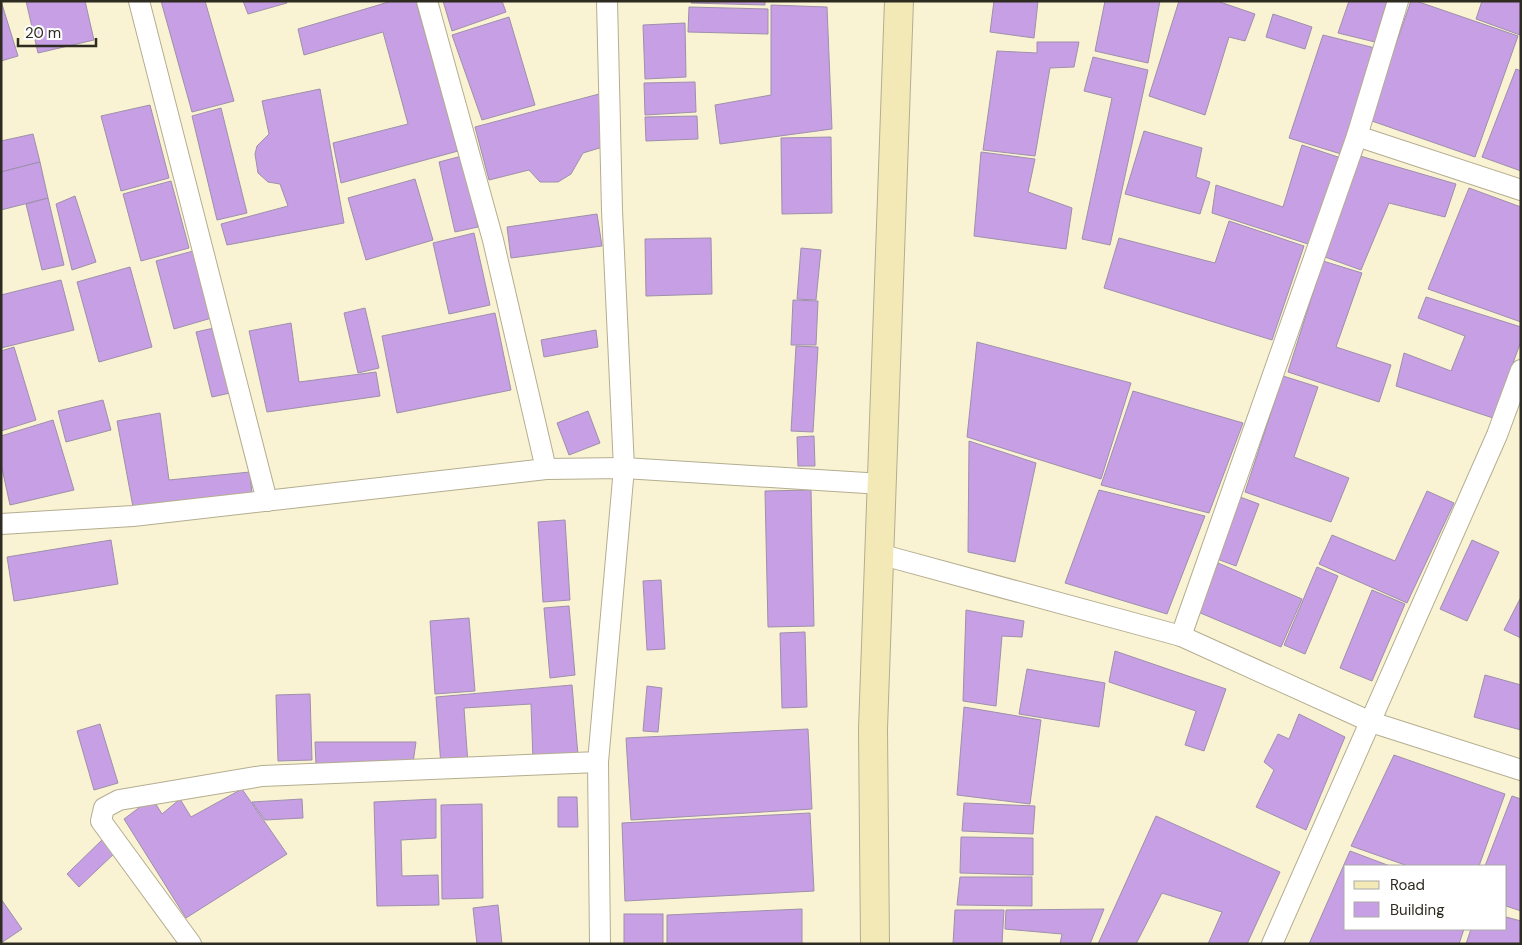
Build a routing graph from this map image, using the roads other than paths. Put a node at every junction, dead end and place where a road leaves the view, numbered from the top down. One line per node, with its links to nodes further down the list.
1 (139, 1): 12 (street)
2 (427, 1): 10 (street)
3 (606, 1): 9 (street)
4 (899, 1): 11 (main road)
5 (1398, 1): 6 (street)
6 (1357, 136): 7 (street); 15 (street)
7 (1521, 190)
8 (1521, 370): 16 (street)
9 (624, 468): 10 (street); 11 (street); 17 (street)
10 (546, 470): 12 (street)
11 (882, 484): 14 (main road)
12 (267, 501): 13 (street)
13 (1, 524)
14 (879, 554): 15 (street); 21 (main road)
15 (1181, 636): 16 (street)
16 (1371, 722): 18 (street); 22 (street)
17 (598, 762): 19 (street); 20 (street)
18 (1521, 770)
19 (191, 944)
20 (600, 944)
21 (875, 944)
22 (1272, 944)

